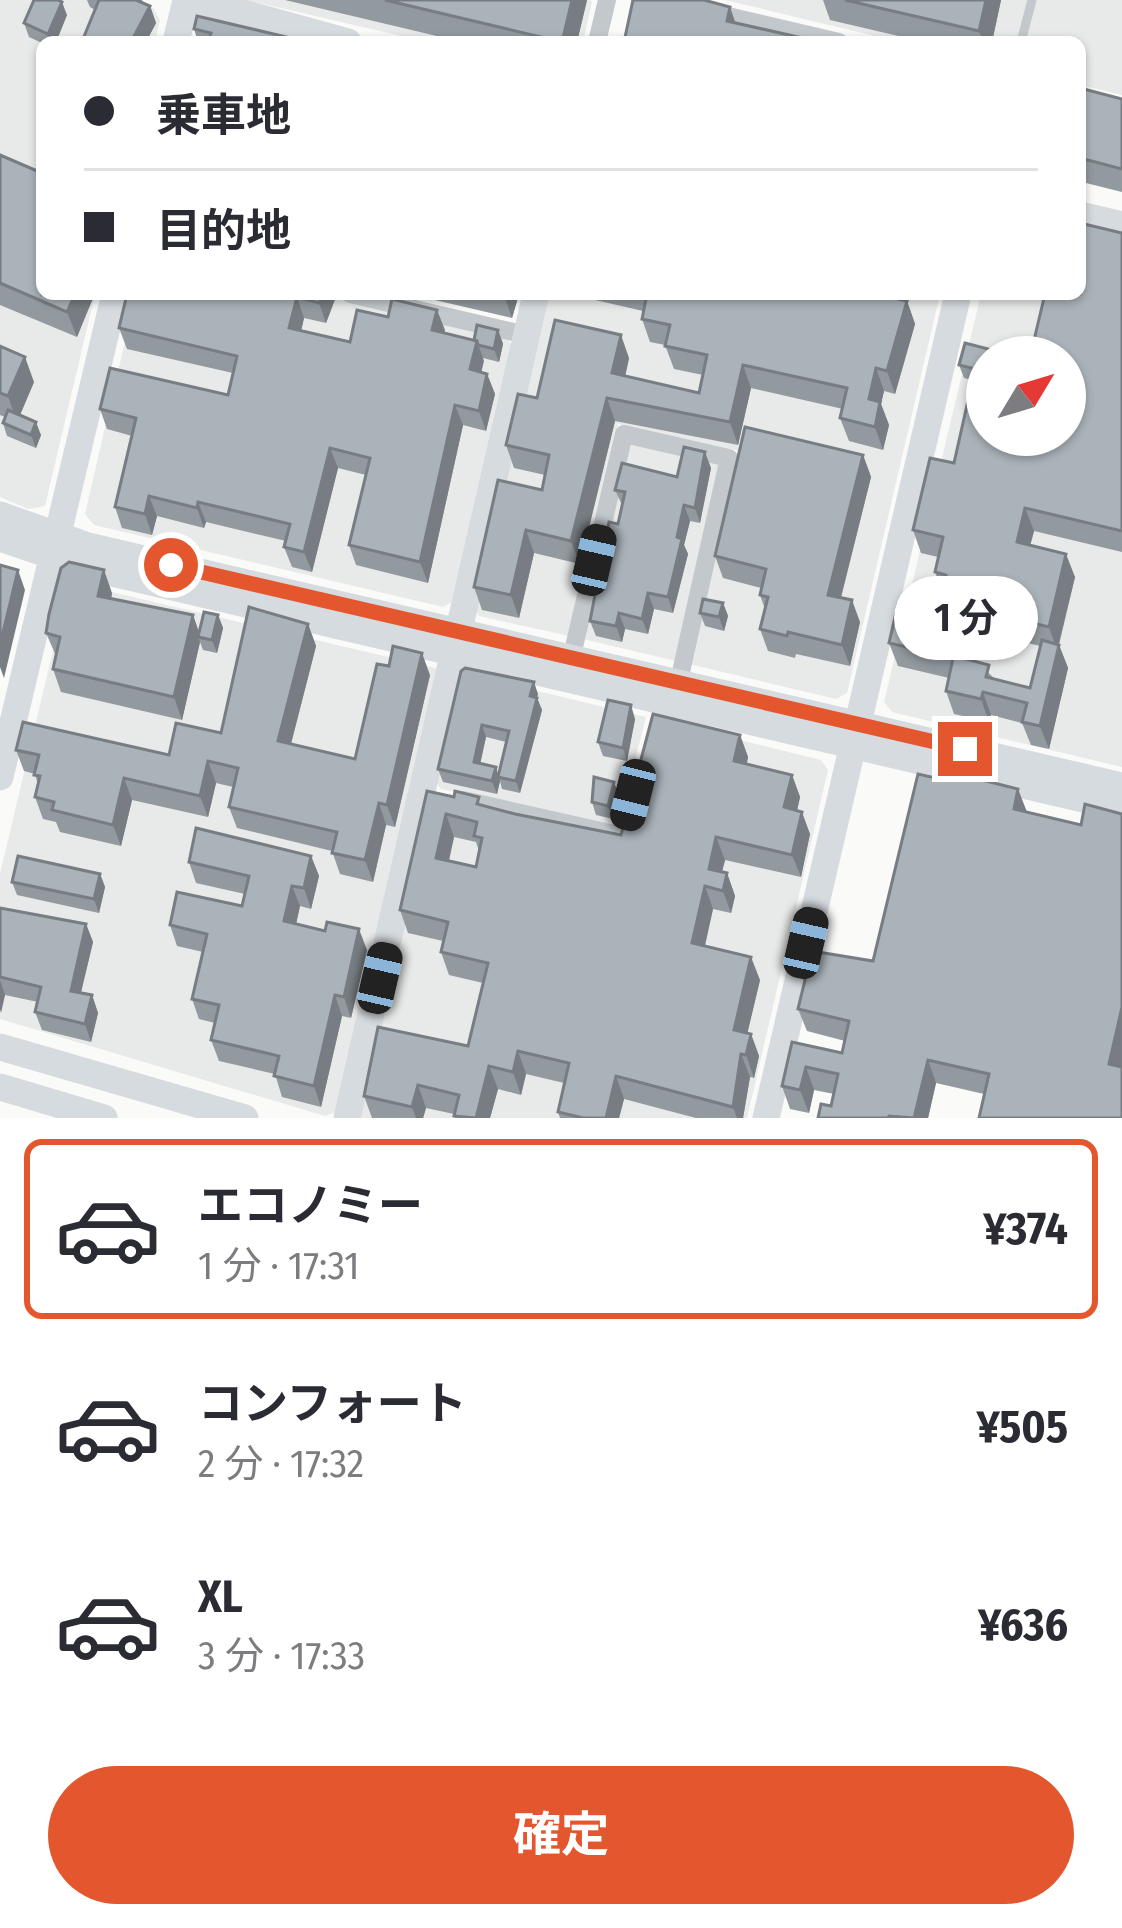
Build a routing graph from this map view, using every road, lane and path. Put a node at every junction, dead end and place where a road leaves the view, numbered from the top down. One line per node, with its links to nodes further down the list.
1 (186, 0): 6 (street)
2 (196, 0): 7 (street)
3 (607, 0): 8 (street)
4 (1032, 0): 10 (lane)
5 (703, 10): 9 (street)
6 (177, 36)
7 (326, 36)
8 (598, 36)
9 (814, 36)
10 (1023, 36)
11 (1086, 216): 12 (street)
12 (1122, 225)
13 (114, 300): 20 (street)
14 (376, 300): 17 (street)
15 (535, 300): 17 (street)
16 (957, 300): 24 (street)
17 (526, 335): 21 (street)
18 (0, 515): 20 (street)
19 (0, 538): 20 (street)
20 (54, 547): 21 (street); 25 (street)
21 (457, 642): 22 (street); 27 (street)
22 (569, 668): 23 (street); 23 (street)
23 (665, 696): 24 (street)
24 (854, 734): 26 (street); 28 (street); 35 (street)
25 (0, 777)
26 (1122, 786)
27 (423, 791): 29 (street); 34 (street)
28 (1122, 808)
29 (628, 816)
30 (0, 1047): 33 (street)
31 (0, 1087): 32 (street)
32 (104, 1118)
33 (245, 1118)
34 (347, 1118)
35 (766, 1118)

